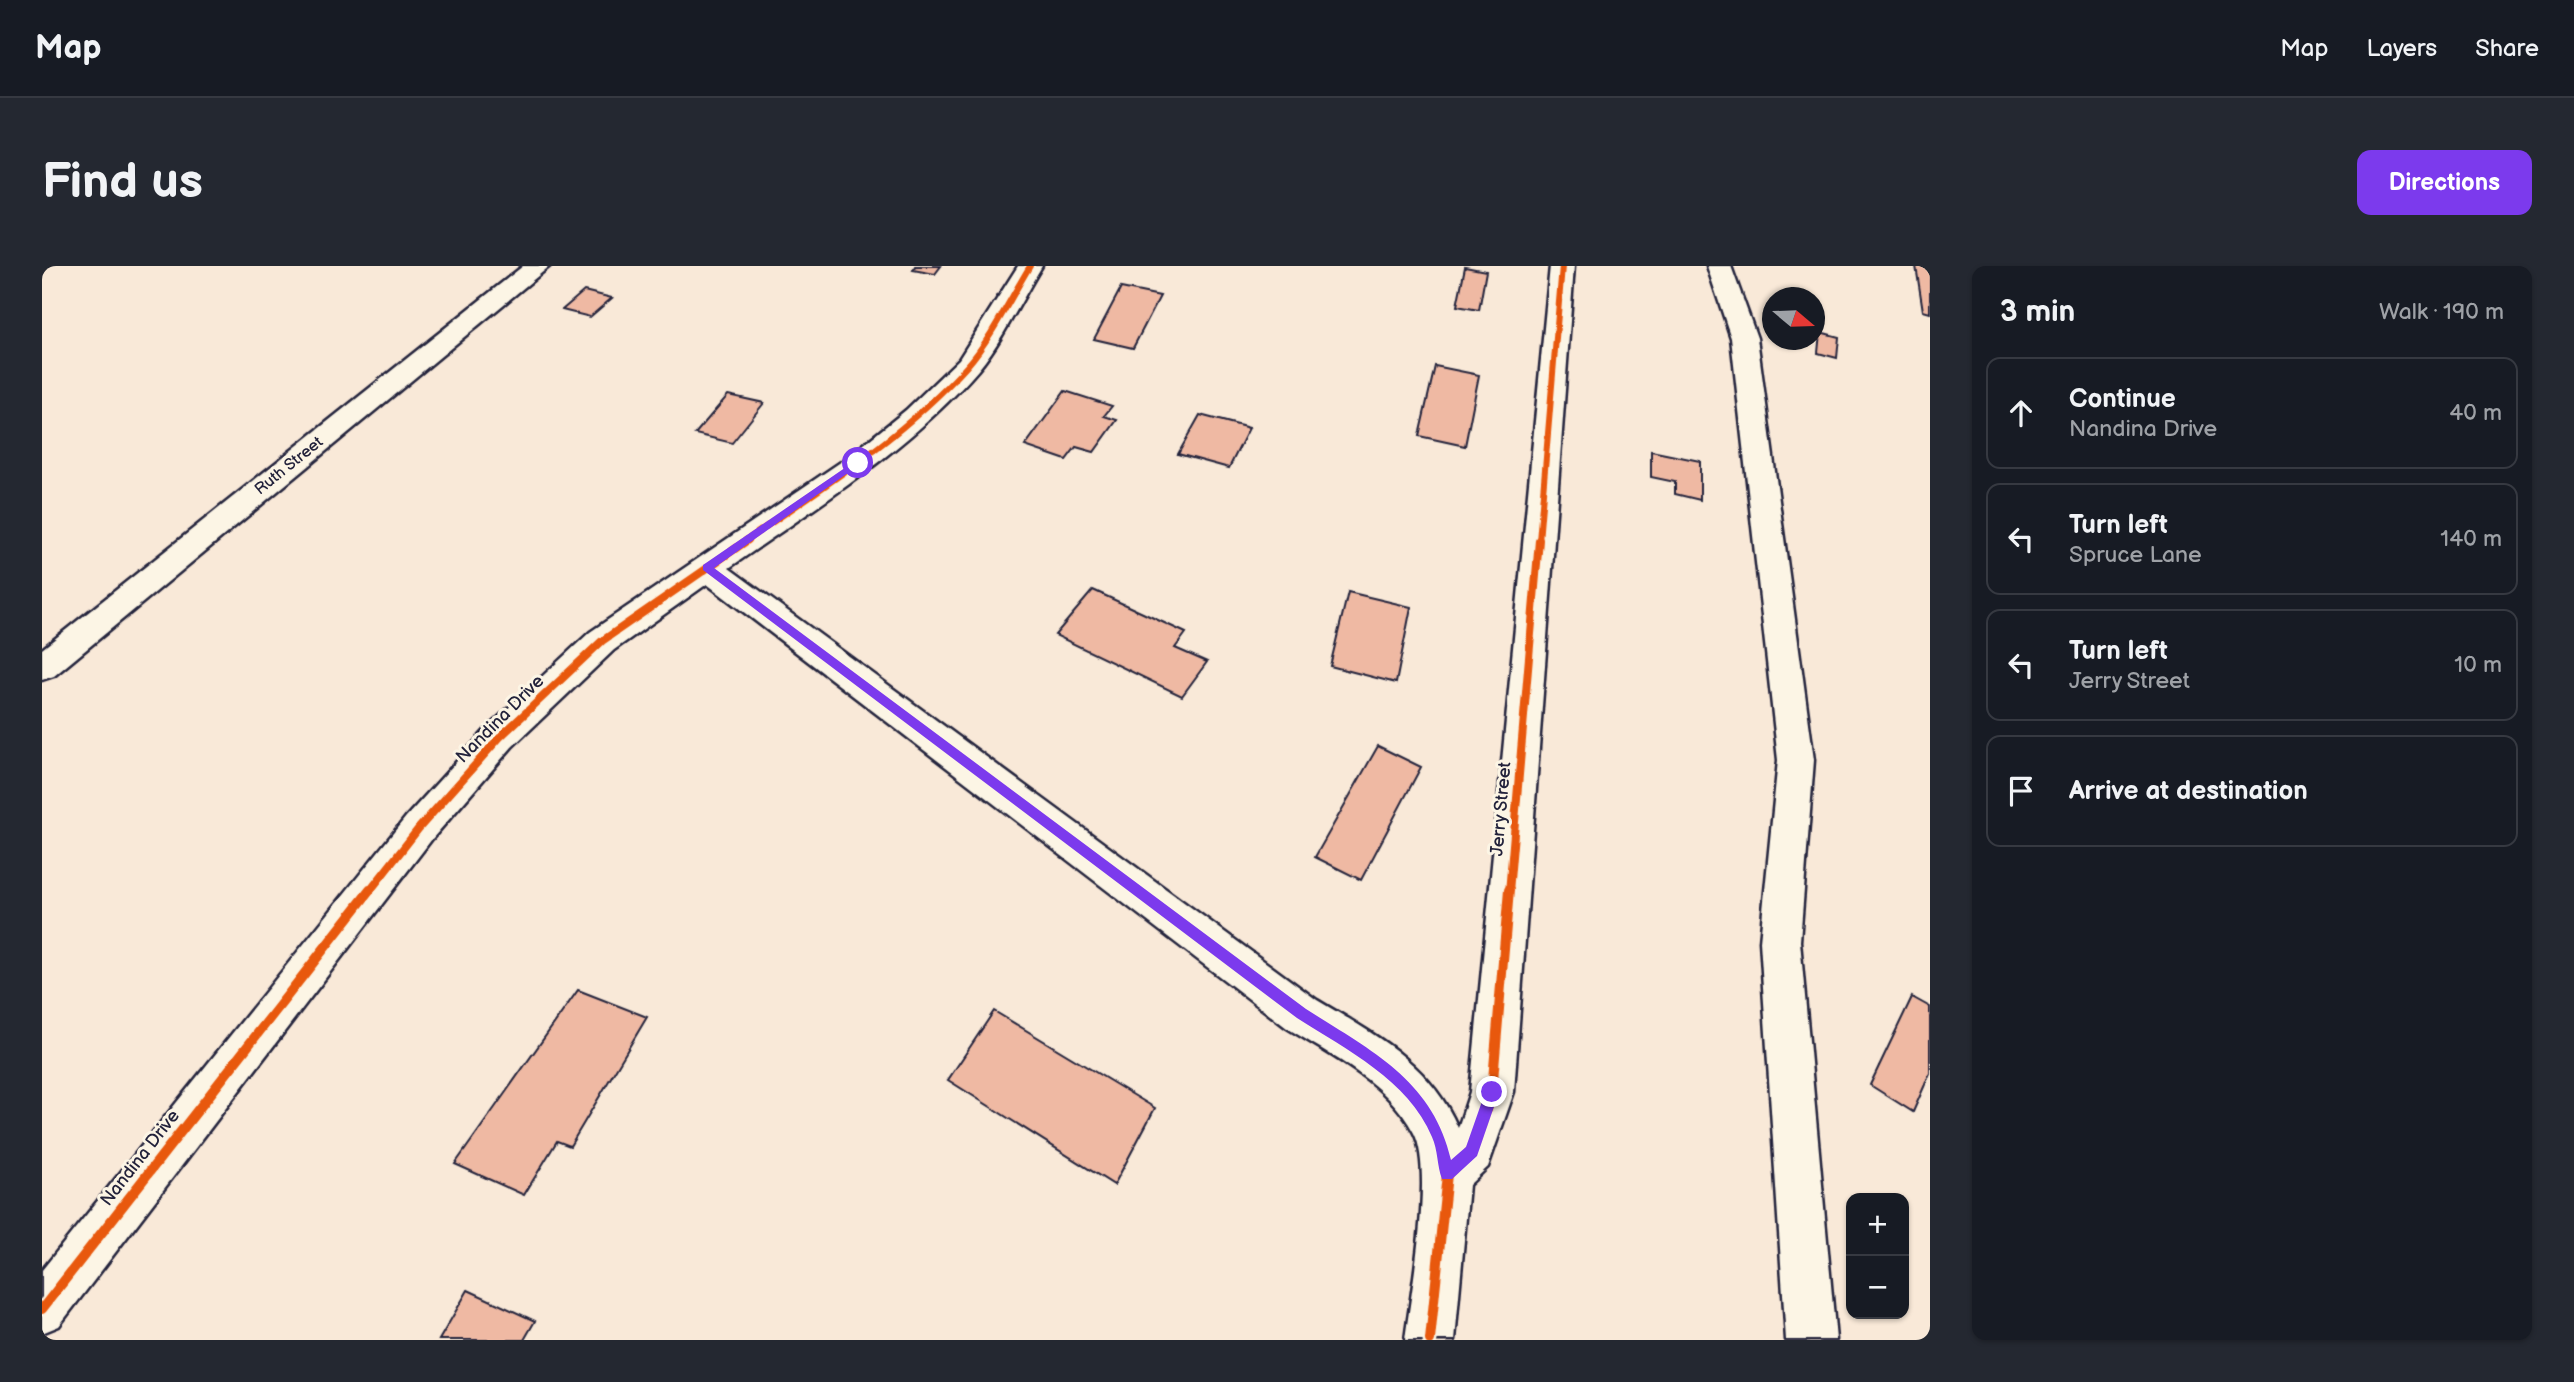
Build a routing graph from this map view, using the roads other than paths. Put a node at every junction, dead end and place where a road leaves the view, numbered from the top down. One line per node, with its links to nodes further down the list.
1 (538, 266): 6 (street, Ruth Street)
2 (1030, 266): 5 (street, Nandina Drive)
3 (1563, 266): 7 (street, Jerry Street)
4 (1720, 266): 10 (street)
5 (707, 568): 7 (street); 8 (street, Nandina Drive)
6 (42, 667)
7 (1447, 1174): 9 (street)
8 (42, 1309)
9 (1430, 1340)
10 (1811, 1340)

